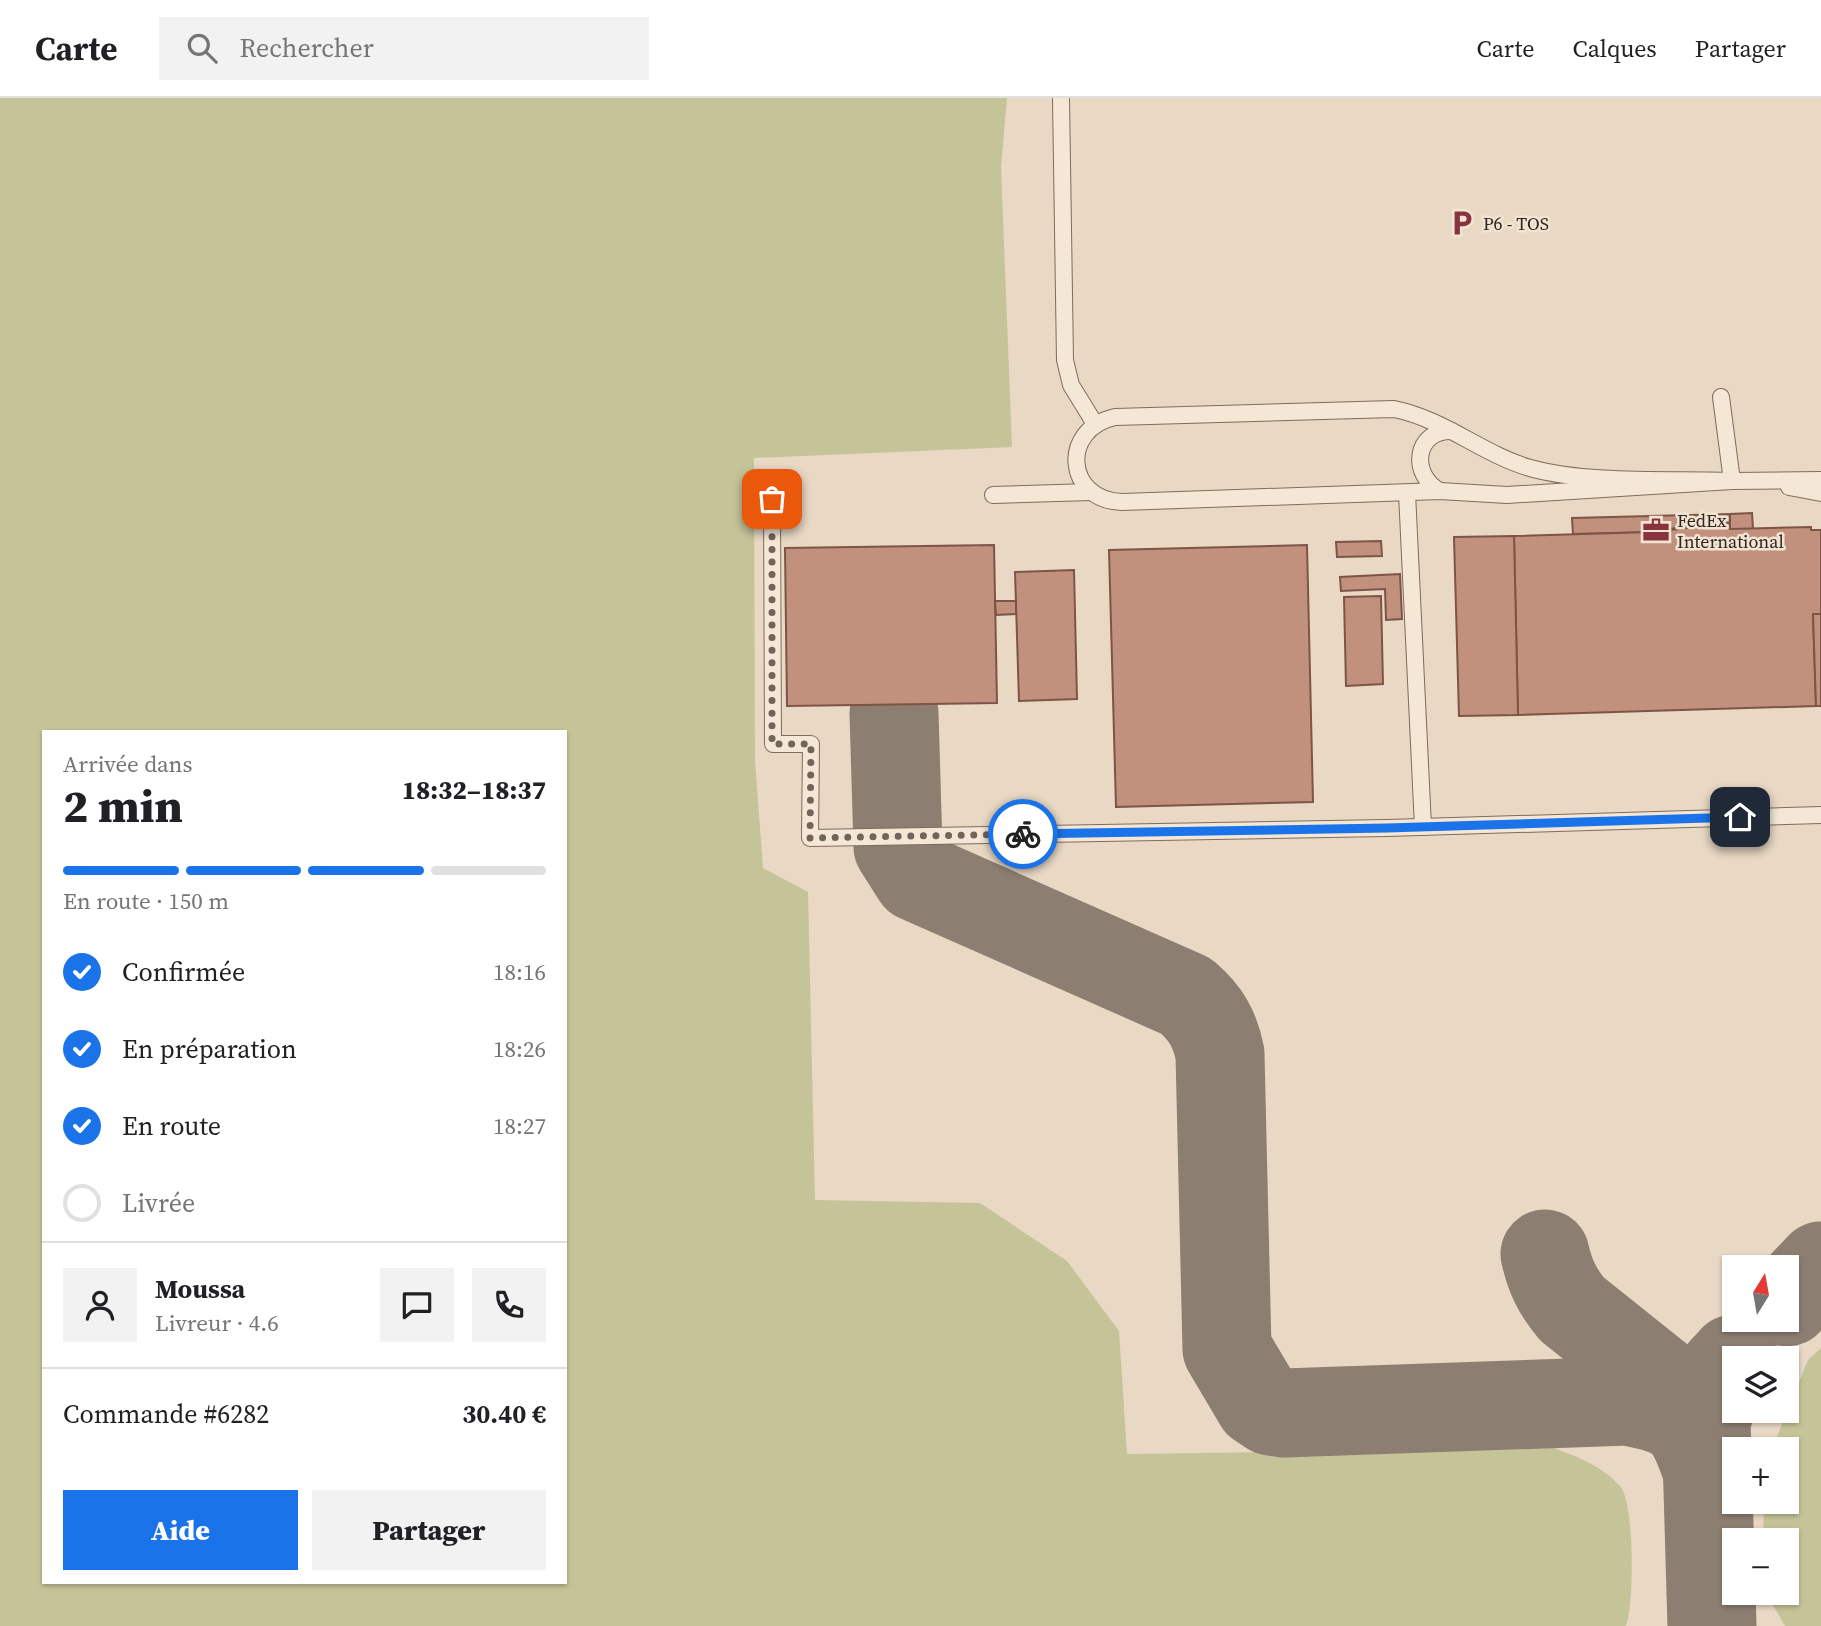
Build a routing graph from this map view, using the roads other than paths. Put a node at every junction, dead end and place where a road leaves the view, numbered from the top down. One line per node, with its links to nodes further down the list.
1 (1061, 98): 3 (lane)
2 (1721, 397): 5 (lane)
3 (1094, 424): 4 (lane); 8 (lane)
4 (1452, 431): 5 (lane); 7 (lane)
5 (1740, 480): 6 (lane); 7 (lane); 10 (lane)
6 (1821, 480)
7 (1440, 491): 9 (lane)
8 (1091, 492): 9 (lane); 11 (lane)
9 (1407, 493): 14 (lane)
10 (1821, 493)
11 (993, 495)
12 (772, 499): 14 (lane)
13 (1821, 815): 14 (lane)
14 (1423, 827)

